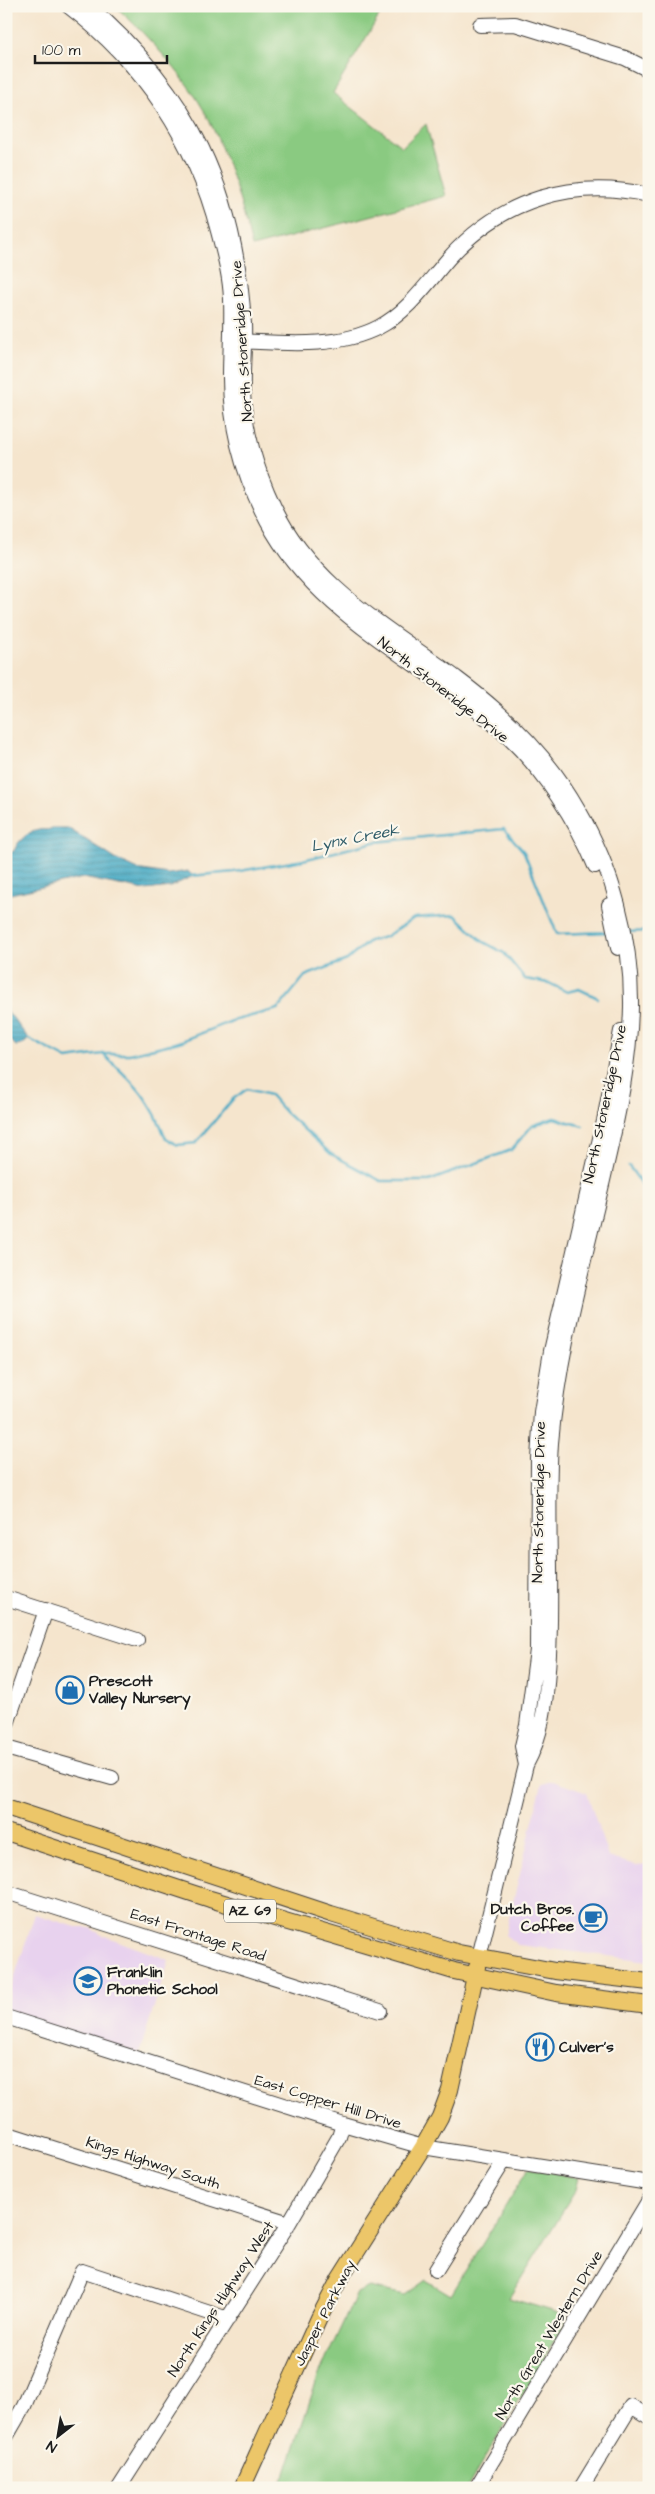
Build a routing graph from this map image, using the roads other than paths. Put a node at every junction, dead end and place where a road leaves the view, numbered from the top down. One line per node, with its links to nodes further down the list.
1 (68, 6): 6 (street, North Stoneridge Drive)
2 (89, 6): 6 (street, North Stoneridge Drive)
3 (480, 25): 4 (street)
4 (649, 70)
5 (649, 194): 6 (street)
6 (238, 341): 16 (street, North Stoneridge Drive)
7 (6, 1598): 8 (street)
8 (46, 1610): 9 (street); 10 (street)
9 (137, 1640)
10 (6, 1727)
11 (6, 1748): 12 (street)
12 (112, 1778)
13 (6, 1807): 16 (main road, AZ 69)
14 (6, 1832): 17 (main road, AZ 69)
15 (6, 1892): 20 (street, East Frontage Road)
16 (479, 1957): 17 (main road, North Stoneridge Drive); 18 (main road, AZ 69)
17 (475, 1977): 19 (main road, AZ 69); 24 (main road, North Stoneridge Drive)
18 (649, 1982)
19 (649, 2005)
20 (380, 2011)
21 (6, 2017): 22 (street, East Copper Hill Drive)
22 (343, 2124): 24 (street, East Copper Hill Drive); 28 (street, North Kings Highway West)
23 (7, 2137): 28 (street, Kings Highway South)
24 (424, 2147): 25 (street, East Copper Hill Drive); 34 (main road, Jasper Parkway)
25 (504, 2161): 26 (street, East Copper Hill Drive); 29 (street)
26 (649, 2183)
27 (649, 2200): 35 (street, North Great Western Drive)
28 (289, 2223): 30 (street, North Kings Highway West)
29 (436, 2270)
30 (228, 2319): 32 (street); 33 (street, North Kings Highway West)
31 (649, 2417): 36 (street)
32 (6, 2437)
33 (119, 2488)
34 (242, 2488)
35 (476, 2488)
36 (581, 2488)

